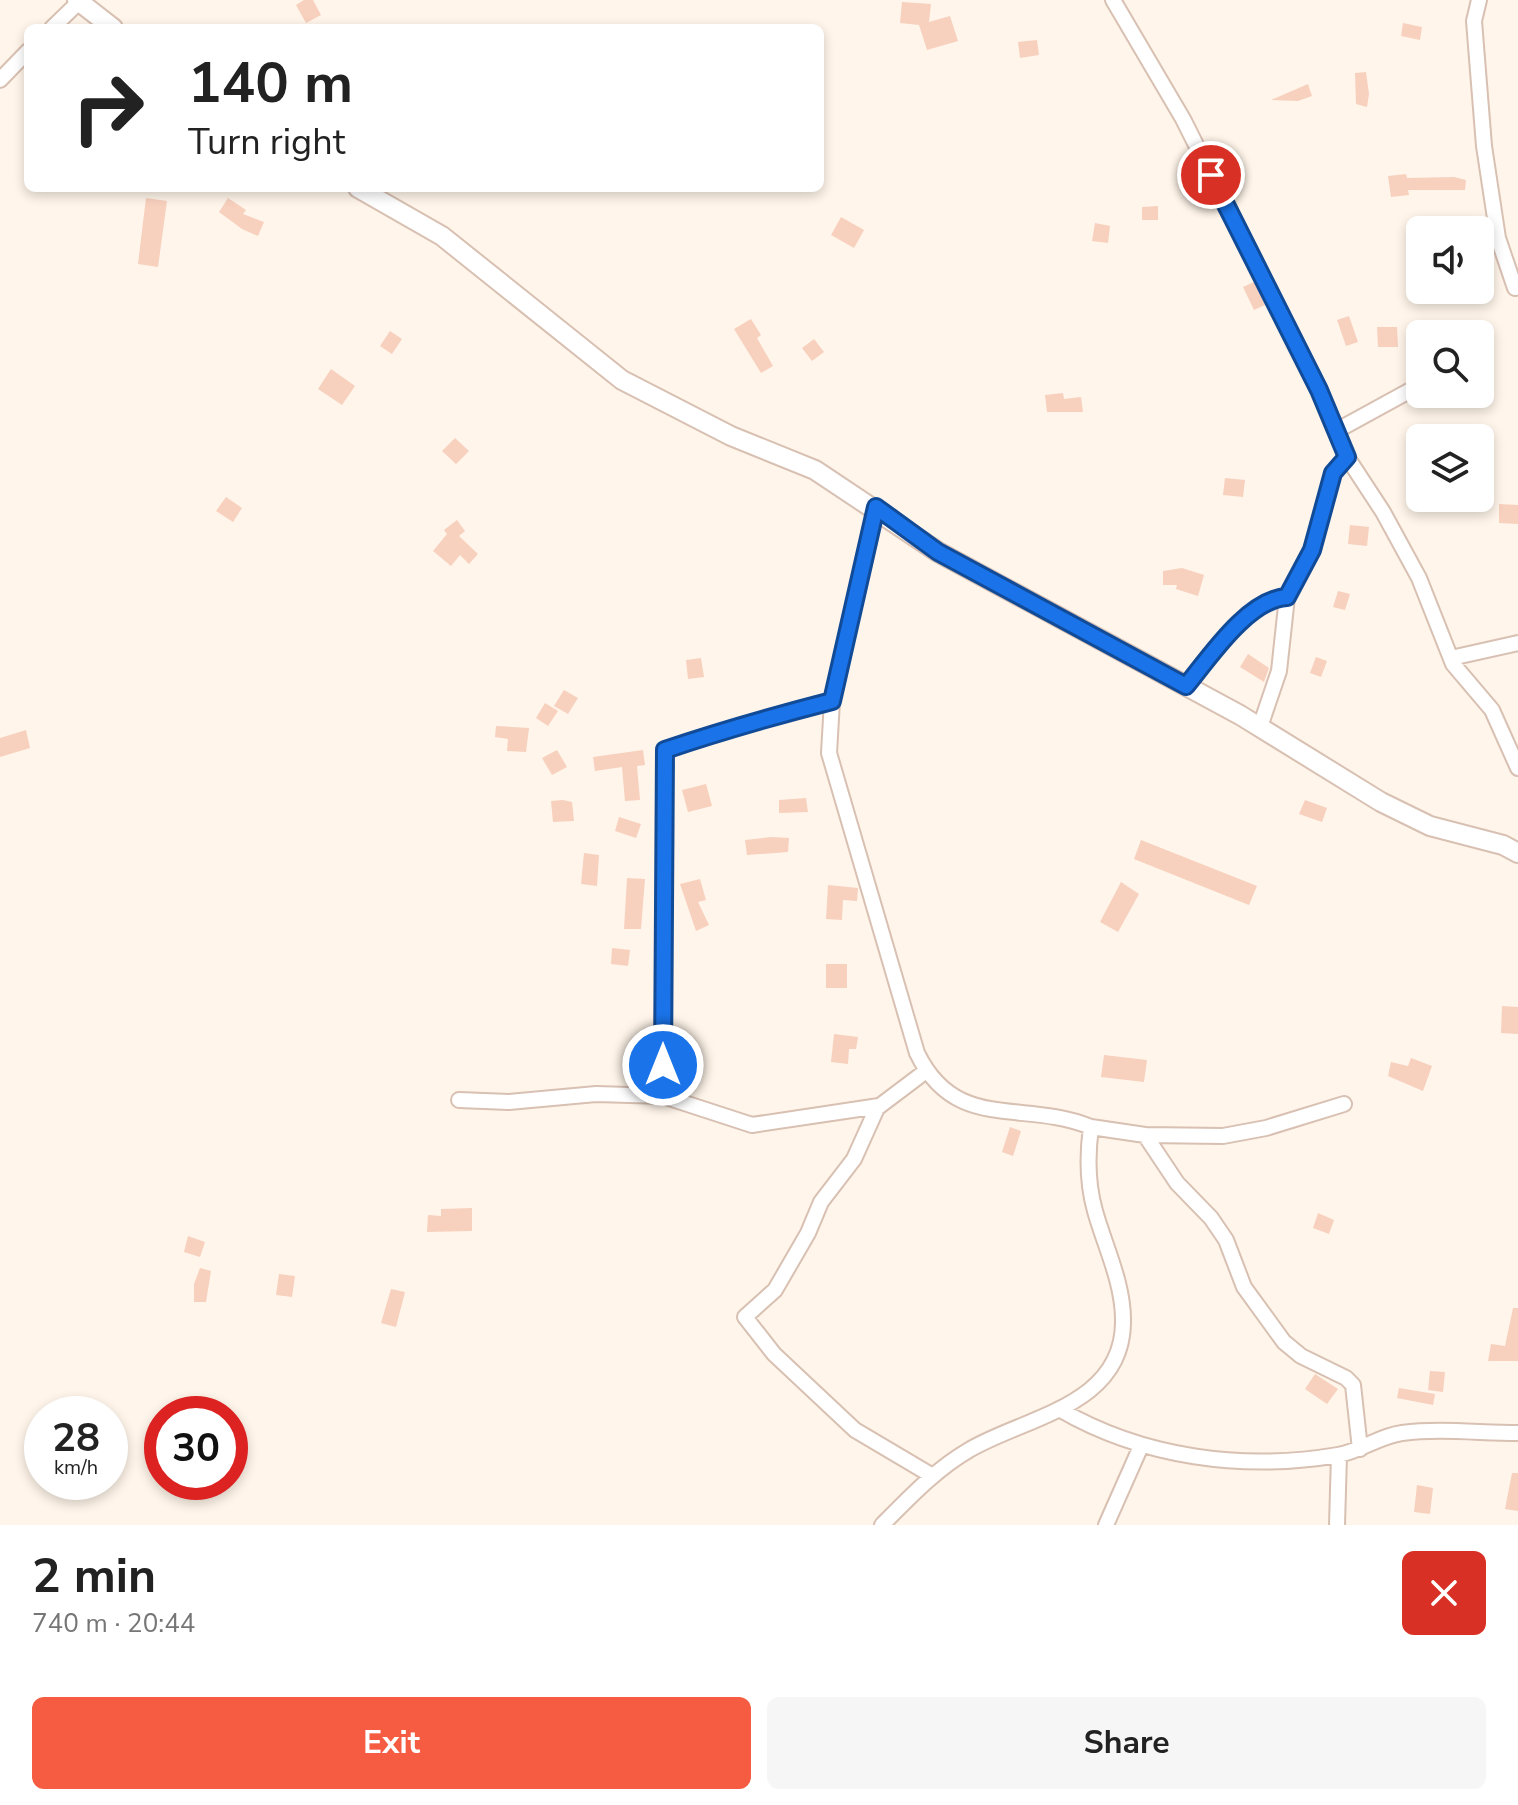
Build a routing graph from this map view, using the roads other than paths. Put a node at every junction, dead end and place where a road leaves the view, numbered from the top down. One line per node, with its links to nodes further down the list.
1 (79, 0): 4 (street); 5 (street)
2 (1113, 0): 11 (street)
3 (1479, 0): 9 (street)
4 (56, 24)
5 (108, 24)
6 (24, 55): 7 (street)
7 (0, 80)
8 (365, 192): 13 (street)
9 (1515, 288)
10 (1406, 393): 11 (street)
11 (1336, 431): 12 (street)
12 (1347, 457): 14 (street); 16 (street)
13 (876, 507): 17 (street); 18 (street)
14 (1287, 597): 17 (street); 19 (street)
15 (1518, 643): 16 (street)
16 (1451, 658): 20 (street)
17 (1186, 686): 19 (street)
18 (832, 701): 22 (street); 23 (street)
19 (1260, 727): 21 (street)
20 (1518, 768)
21 (1518, 853)
22 (926, 1071): 26 (street); 27 (street)
23 (663, 1096): 24 (street); 26 (street)
24 (459, 1100)
25 (1344, 1104): 28 (street)
26 (879, 1106): 34 (street)
27 (1091, 1127): 28 (street); 29 (street)
28 (1145, 1135): 32 (street)
29 (1059, 1409): 31 (street); 34 (street)
30 (1518, 1433): 32 (street)
31 (1141, 1446): 33 (street); 36 (street)
32 (1360, 1449): 33 (street)
33 (1339, 1455): 37 (street)
34 (931, 1475): 35 (street)
35 (882, 1525)
36 (1106, 1525)
37 (1337, 1525)

